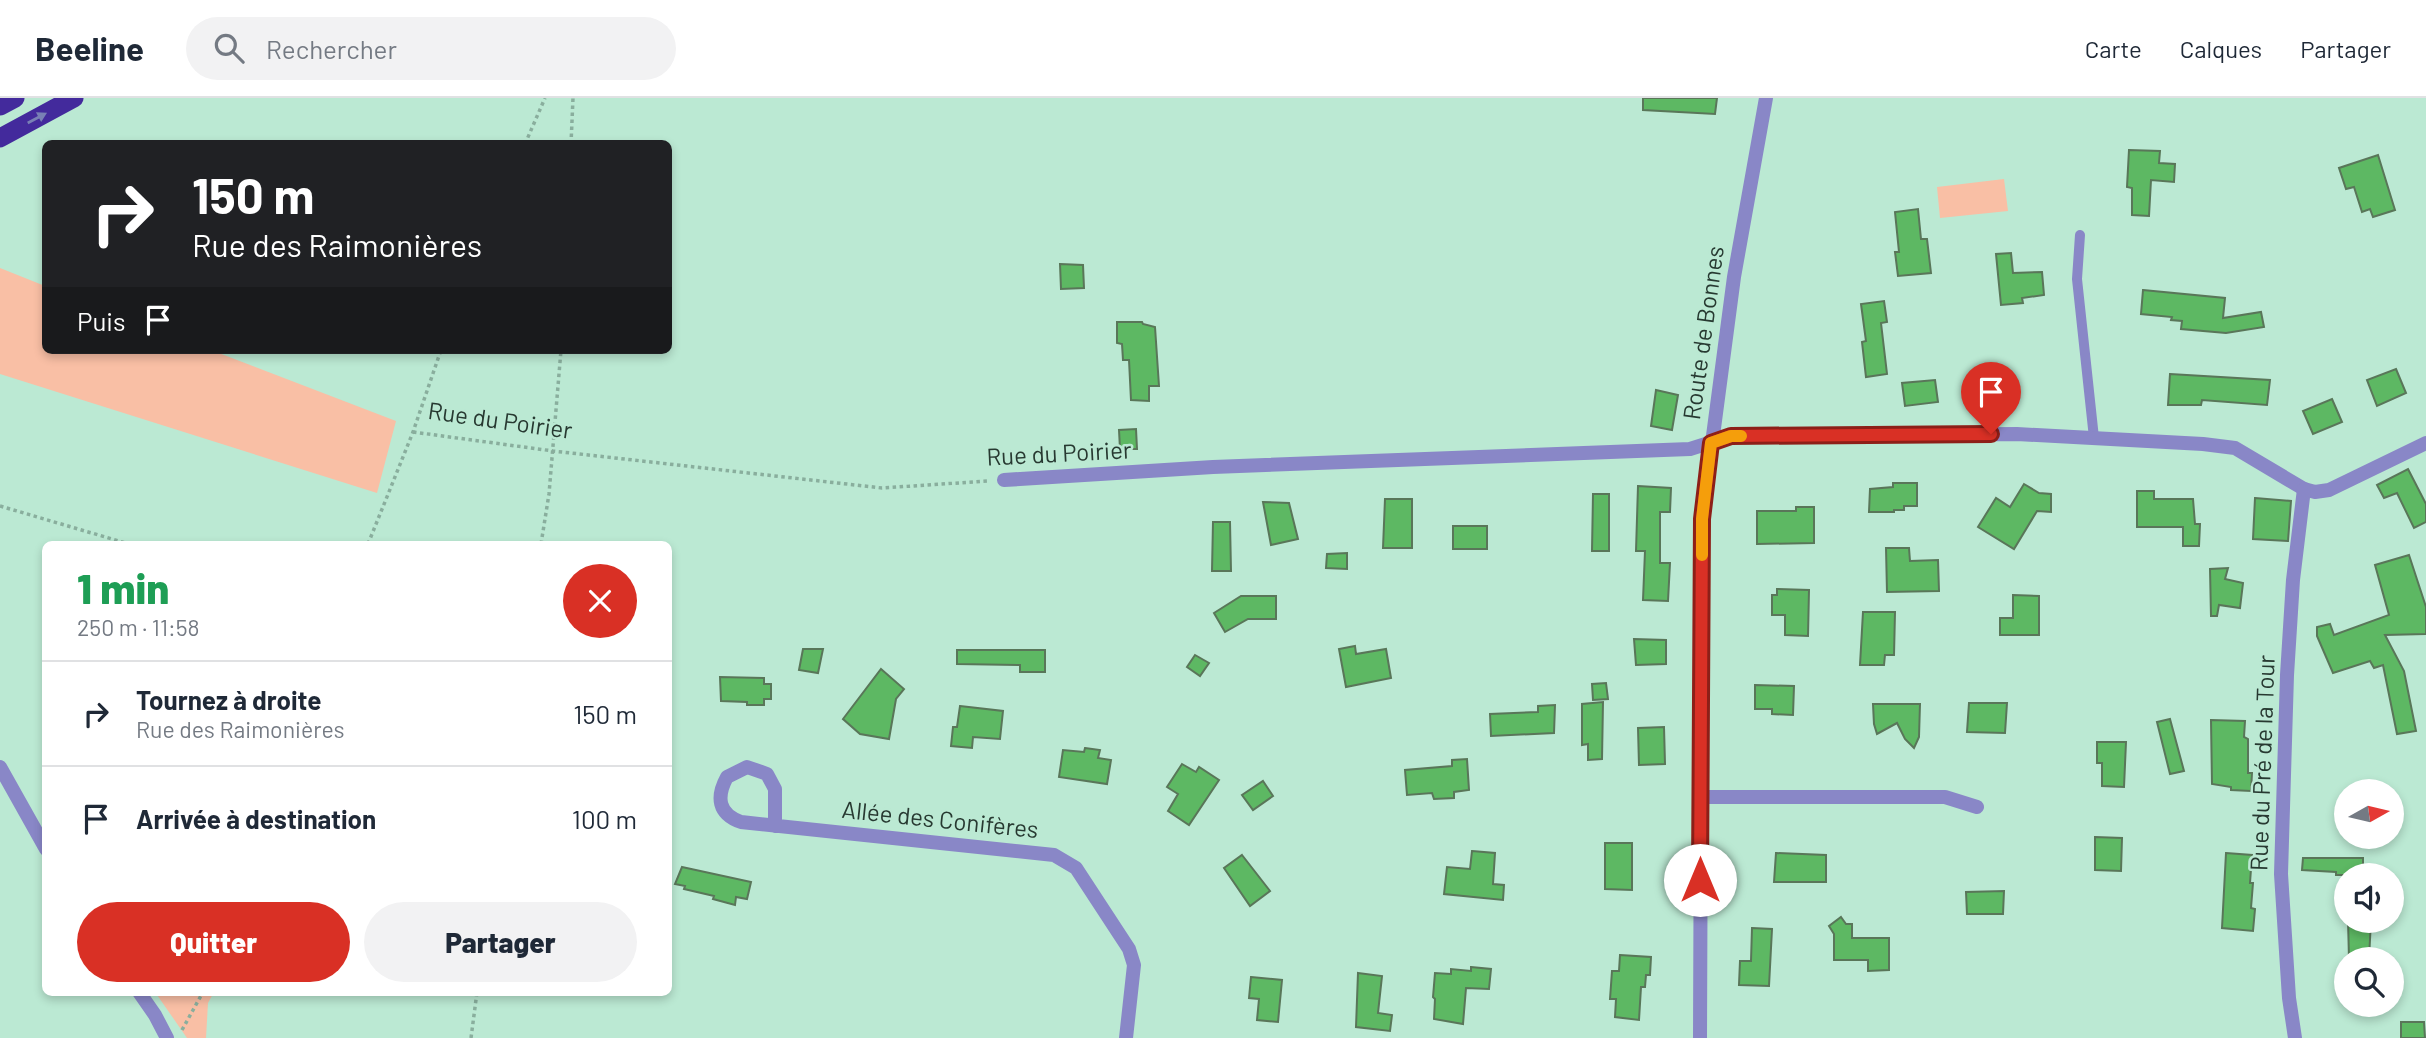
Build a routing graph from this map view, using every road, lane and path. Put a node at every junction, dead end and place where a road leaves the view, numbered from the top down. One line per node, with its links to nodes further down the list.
1 (15, 98): 6 (highway)
2 (74, 98): 7 (highway, one-way to 2)
3 (545, 98): 8 (path)
4 (573, 98): 9 (path)
5 (1766, 98): 15 (street, Route de Bonnes)
6 (0, 106)
7 (0, 138)
8 (527, 140)
9 (571, 140)
10 (2081, 235): 14 (lane)
11 (440, 354): 13 (path)
12 (561, 354): 17 (path)
13 (413, 432): 17 (path, Rue du Poirier); 22 (path)
14 (2094, 438): 15 (street, Rue du Poirier); 19 (street, Rue du Poirier)
15 (1711, 443): 18 (street, Rue du Poirier); 25 (street, Route de Bonnes)
16 (2426, 443): 19 (street)
17 (553, 452): 18 (path, Rue du Poirier); 23 (path)
18 (1004, 480)
19 (2304, 489): 37 (street, Rue du Pré de la Tour)
20 (0, 506): 21 (path)
21 (119, 541)
22 (369, 541)
23 (541, 541)
24 (0, 768): 28 (street)
25 (1700, 797): 26 (street); 36 (street, Route de Bonnes)
26 (1977, 807)
27 (775, 826): 27 (street, Allée des Conifères); 35 (street, Allée des Conifères)
28 (42, 842)
29 (142, 996): 32 (street)
30 (201, 996): 33 (path)
31 (476, 996): 34 (path)
32 (167, 1038)
33 (177, 1038)
34 (471, 1038)
35 (1126, 1038)
36 (1700, 1038)
37 (2295, 1038)

